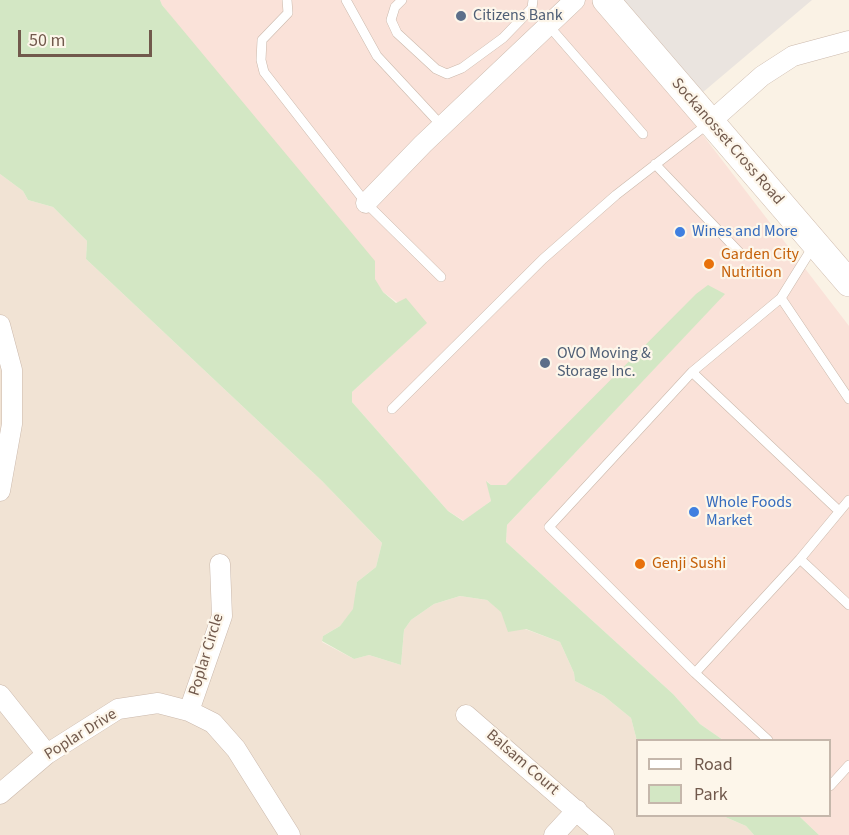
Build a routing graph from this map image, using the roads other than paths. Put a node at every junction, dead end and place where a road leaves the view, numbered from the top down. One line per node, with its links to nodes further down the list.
1 (287, 0): 13 (lane)
2 (346, 0): 10 (lane)
3 (402, 0): 4 (lane)
4 (533, 0)
5 (575, 0): 7 (street)
6 (606, 0): 9 (street, Sockanosset Cross Road)
7 (548, 25): 10 (street); 11 (lane)
8 (849, 41): 9 (street)
9 (709, 123): 12 (lane); 14 (street, Sockanosset Cross Road)
10 (442, 126): 13 (street)
11 (643, 134)
12 (656, 164): 15 (lane); 22 (lane)
13 (366, 202): 17 (lane)
14 (816, 243): 16 (street, Sockanosset Cross Road); 18 (lane)
15 (740, 253)
16 (846, 273)
17 (441, 277)
18 (781, 298): 20 (lane); 21 (lane)
19 (0, 325): 23 (street)
20 (692, 372): 25 (lane); 29 (lane)
21 (849, 399)
22 (392, 409)
23 (0, 491)
24 (849, 500): 25 (lane)
25 (839, 511): 26 (lane)
26 (800, 560): 28 (lane); 29 (lane)
27 (220, 564): 31 (street, Poplar Circle)
28 (849, 605)
29 (695, 673): 33 (lane)
30 (0, 695): 34 (street)
31 (189, 711): 34 (street, Poplar Drive); 39 (street, Poplar Drive)
32 (466, 715): 38 (street, Balsam Court)
33 (766, 739)
34 (47, 754): 37 (street, Poplar Drive)
35 (849, 765): 36 (lane)
36 (831, 785)
37 (0, 794)
38 (577, 810): 40 (street); 41 (street, Balsam Court)
39 (290, 835)
40 (554, 835)
41 (604, 835)

